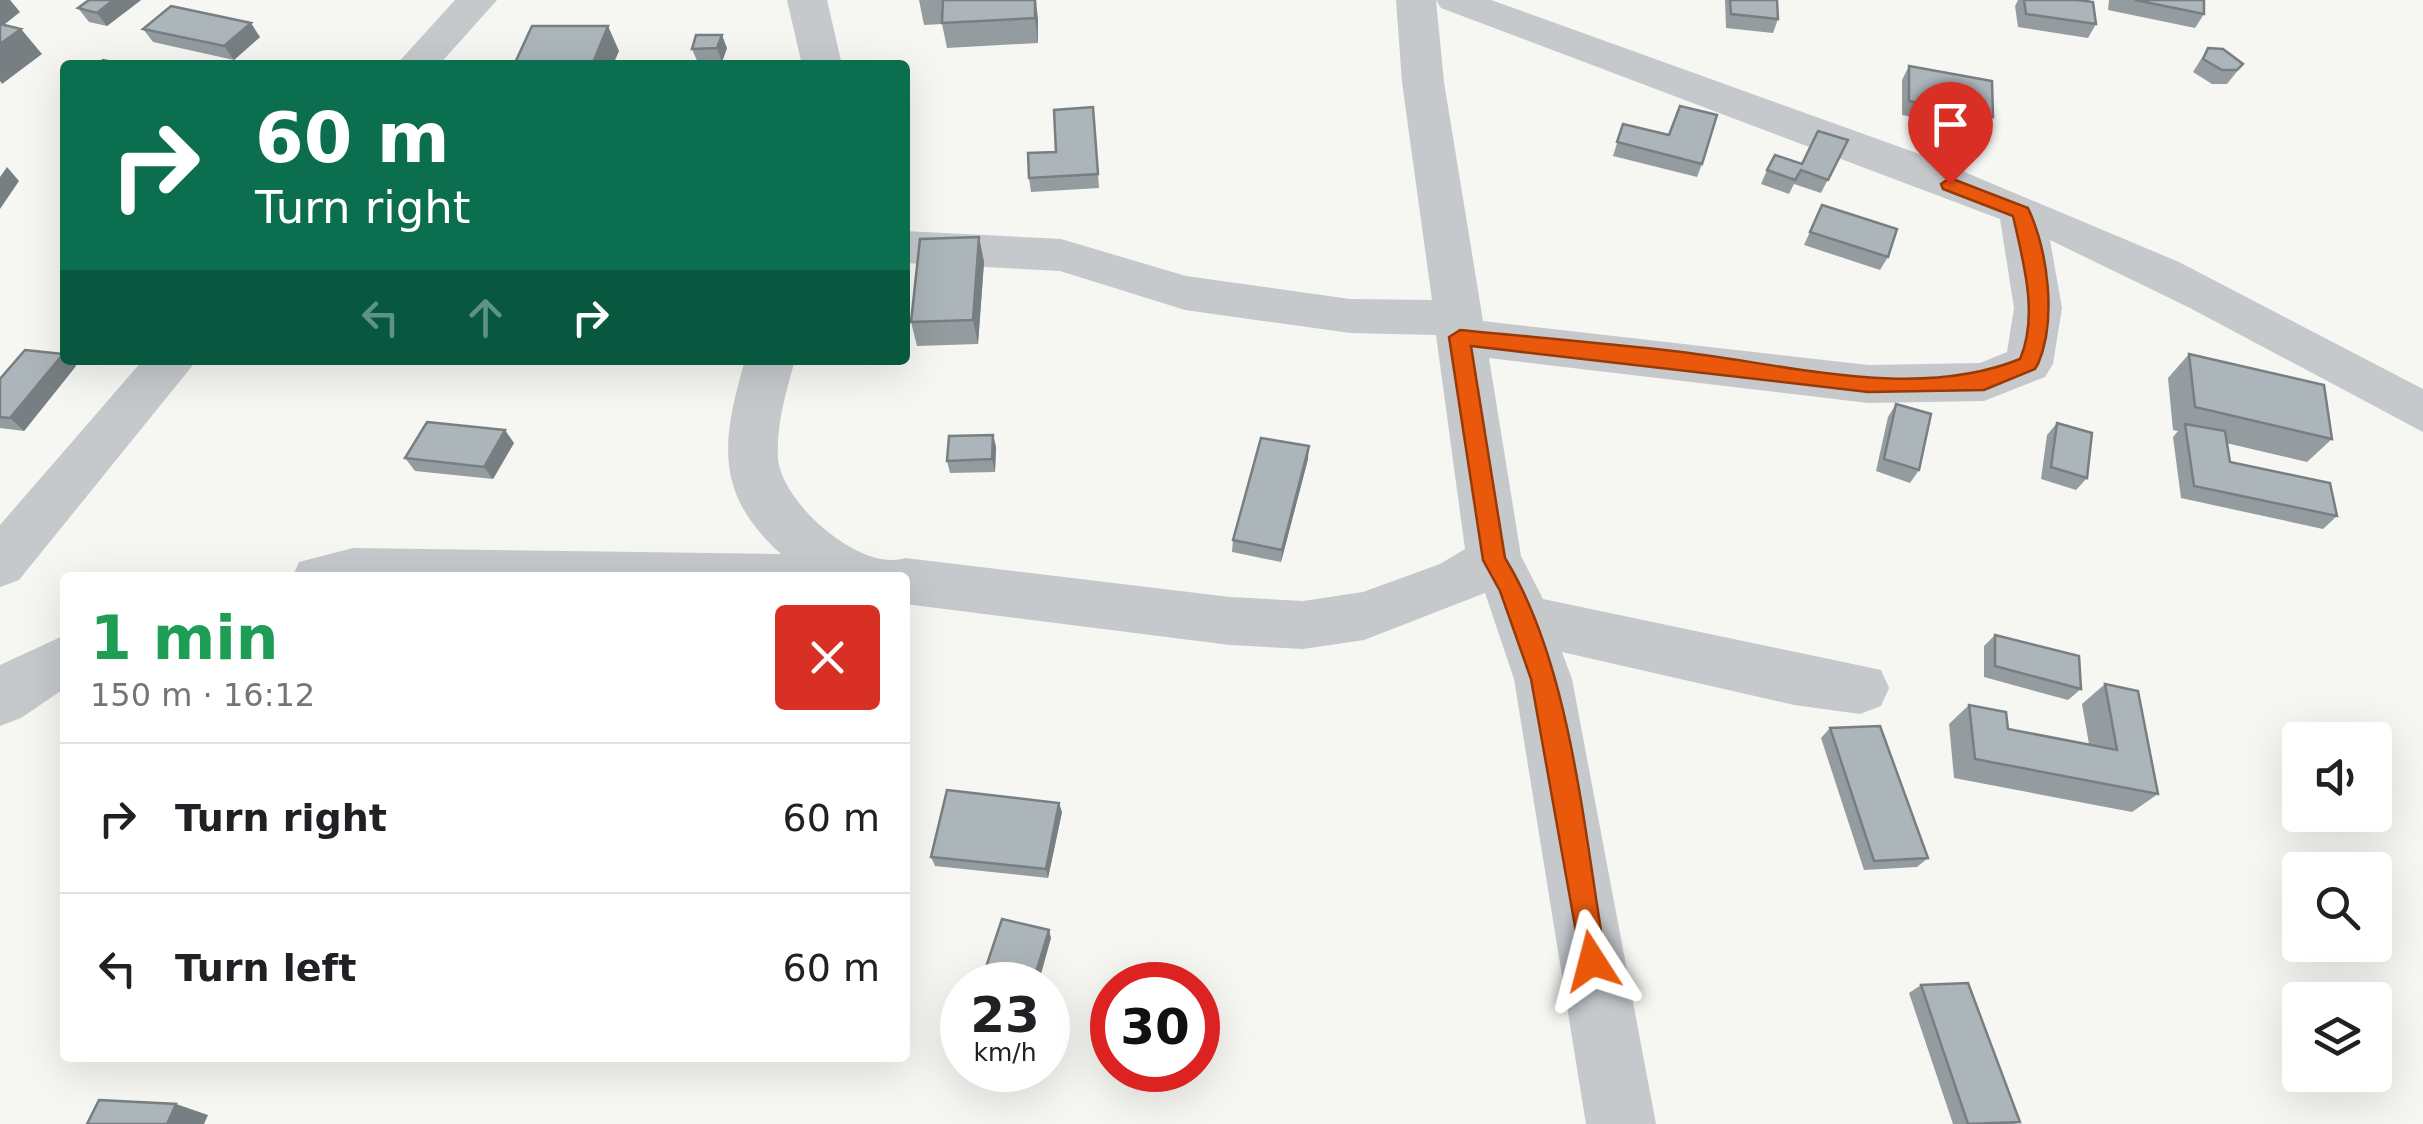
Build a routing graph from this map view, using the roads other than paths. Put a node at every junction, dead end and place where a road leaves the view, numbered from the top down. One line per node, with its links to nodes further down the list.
1 (477, 0): 5 (street)
2 (807, 0): 6 (street)
3 (1416, 0): 9 (street)
4 (1455, 0): 7 (street)
5 (421, 60)
6 (821, 60)
7 (2022, 212): 9 (street); 12 (street)
8 (910, 246): 9 (street)
9 (1458, 328): 13 (street)
10 (168, 365): 14 (street)
11 (768, 365): 17 (street)
12 (2423, 413)
13 (1494, 560): 18 (street); 19 (street)
14 (0, 564)
15 (344, 572): 16 (street)
16 (522, 572)
17 (853, 572)
18 (910, 582)
19 (1522, 620): 21 (street); 23 (street)
20 (60, 663): 22 (street)
21 (1860, 688)
22 (0, 700)
23 (1621, 1124)

